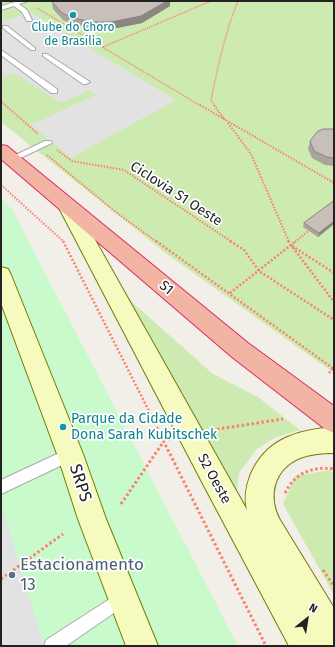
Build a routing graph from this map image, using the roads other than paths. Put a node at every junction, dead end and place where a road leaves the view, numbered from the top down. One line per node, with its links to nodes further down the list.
1 (25, 1): 2 (lane)
2 (15, 4): 3 (lane); 4 (lane)
3 (1, 8)
4 (29, 20)
5 (5, 27): 6 (lane)
6 (33, 49)
7 (1, 52): 10 (lane)
8 (44, 55): 9 (lane)
9 (86, 82)
10 (54, 91)
11 (48, 143): 12 (lane)
12 (6, 155): 13 (highway, S1)
13 (67, 206): 15 (highway, S1); 23 (main road, S2 Oeste)
14 (1, 275): 17 (main road, SRPS)
15 (334, 421)
16 (334, 440): 20 (main road)
17 (70, 454): 18 (lane); 19 (main road, SRPS)
18 (1, 487)
19 (122, 599): 21 (lane); 22 (main road, SRPS)
20 (334, 638)
21 (52, 646)
22 (142, 646)
23 (307, 646)

